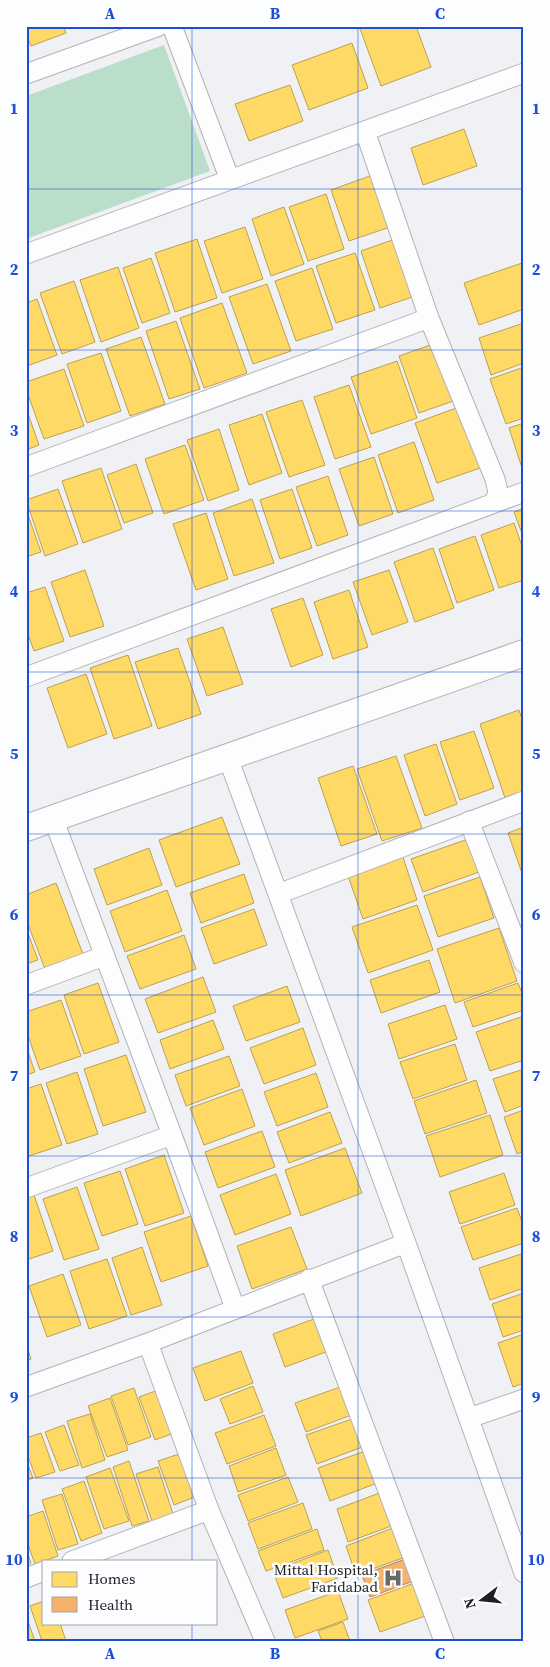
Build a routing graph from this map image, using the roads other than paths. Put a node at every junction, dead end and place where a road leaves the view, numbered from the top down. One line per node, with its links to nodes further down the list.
1 (159, 26): 4 (street)
2 (172, 26): 6 (street)
3 (524, 73): 5 (street)
4 (26, 74)
5 (366, 131): 6 (street); 8 (street)
6 (230, 180): 7 (street)
7 (26, 254)
8 (429, 318): 9 (street); 11 (street)
9 (26, 467)
10 (524, 492): 11 (street)
11 (494, 503): 13 (street)
12 (524, 653): 14 (street)
13 (26, 677)
14 (228, 758): 16 (street); 19 (street)
15 (524, 801): 17 (street)
16 (53, 818): 18 (street); 20 (street)
17 (469, 821): 19 (street); 21 (street)
18 (26, 828)
19 (278, 894): 25 (street)
20 (104, 956): 22 (street); 23 (street)
21 (524, 963)
22 (26, 985)
23 (172, 1135): 24 (street); 27 (street)
24 (26, 1188)
25 (406, 1243): 26 (street); 31 (street)
26 (310, 1279): 27 (street); 38 (street)
27 (235, 1308): 28 (street)
28 (148, 1343): 29 (street); 32 (street)
29 (26, 1387)
30 (524, 1399): 31 (street)
31 (469, 1418): 35 (street)
32 (209, 1510): 33 (street); 37 (street)
33 (75, 1560)
34 (42, 1572): 36 (street)
35 (524, 1572)
36 (26, 1578)
37 (265, 1641)
38 (444, 1641)

